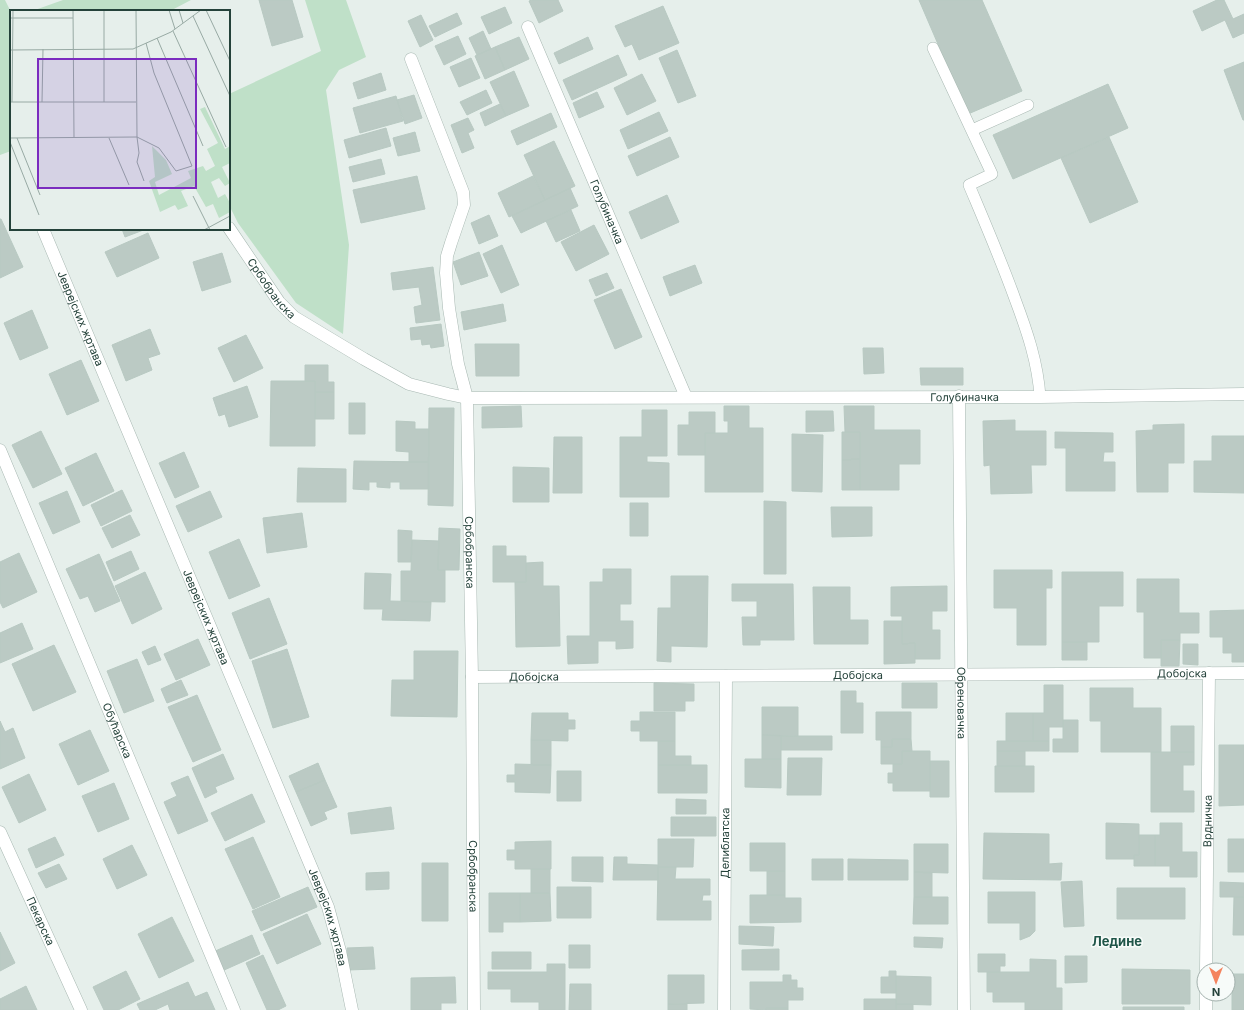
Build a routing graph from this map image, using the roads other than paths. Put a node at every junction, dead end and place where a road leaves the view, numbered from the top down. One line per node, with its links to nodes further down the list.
1 (528, 27): 10 (street, Голубиначка)
2 (933, 48): 5 (lane)
3 (411, 59): 12 (street)
4 (1028, 105): 5 (lane)
5 (972, 130): 11 (lane)
6 (230, 229): 12 (street, Србобранска)
7 (43, 230): 23 (street, Јеврејских жртава)
8 (1244, 394): 11 (street, Голубиначка)
9 (959, 396): 10 (street, Голубиначка); 11 (street, Голубиначка); 16 (street, Обреновачка)
10 (686, 397): 12 (street, Голубиначка)
11 (1040, 397)
12 (467, 398): 18 (street, Србобранска)
13 (0, 450): 22 (street, Обућарска)
14 (1209, 673): 15 (street, Добојска); 16 (street, Добојска); 20 (street, Врдничка)
15 (1244, 673)
16 (962, 675): 17 (street, Добојска); 26 (street, Обреновачка)
17 (726, 676): 18 (street, Добојска); 25 (street, Делиблатска)
18 (472, 677): 24 (street, Србобранска)
19 (0, 832): 21 (street, Пекарска)
20 (1206, 962)
21 (81, 1010)
22 (234, 1010)
23 (352, 1010)
24 (474, 1010)
25 (724, 1010)
26 (964, 1010)

